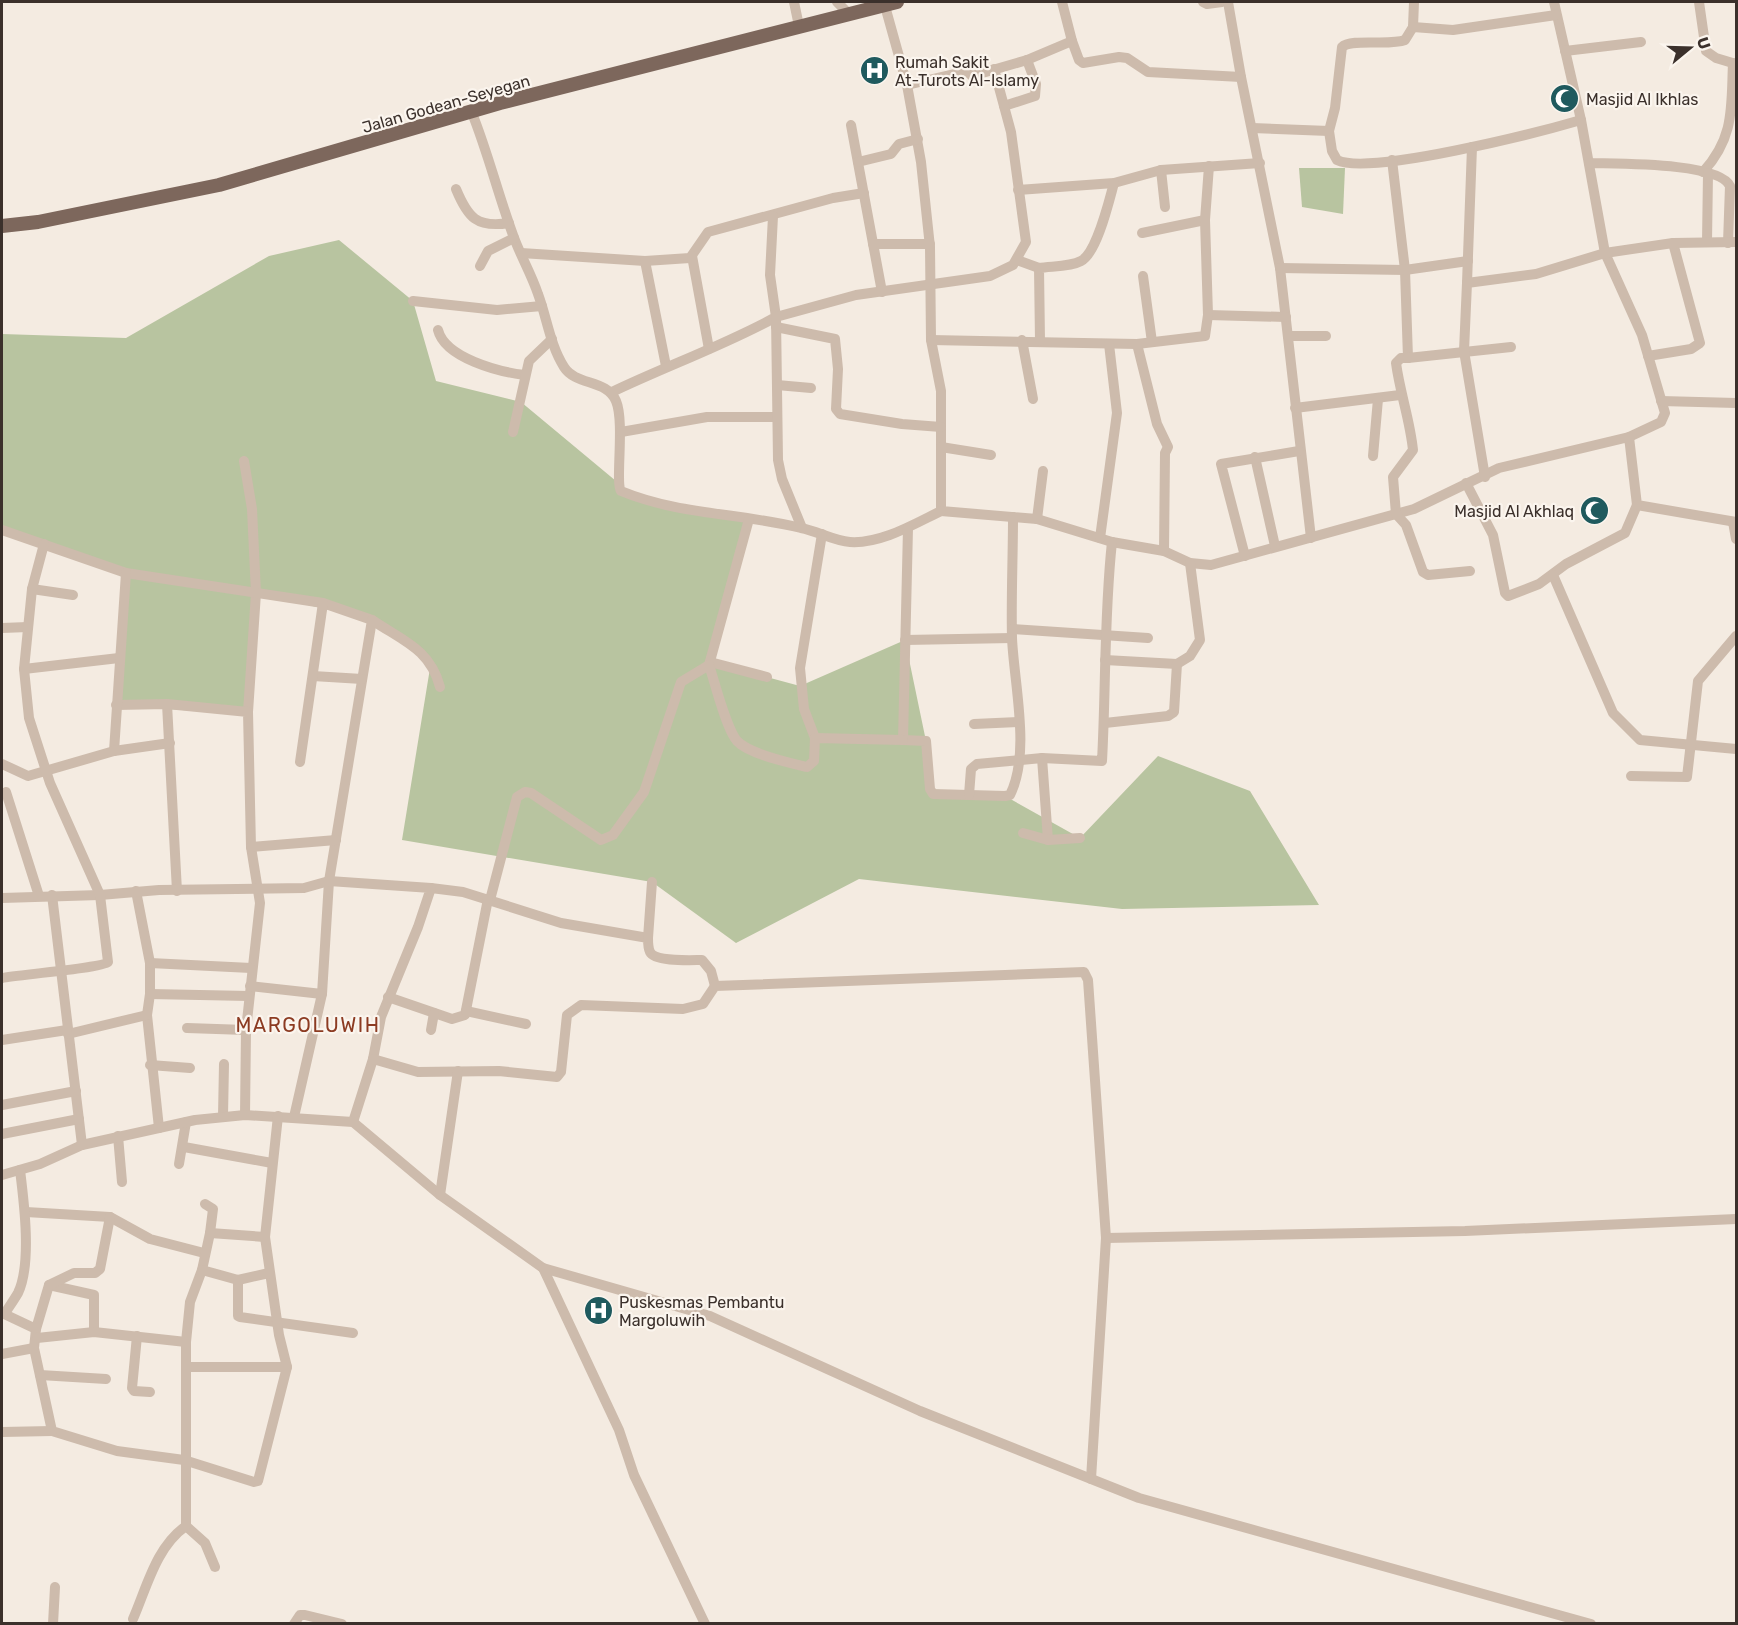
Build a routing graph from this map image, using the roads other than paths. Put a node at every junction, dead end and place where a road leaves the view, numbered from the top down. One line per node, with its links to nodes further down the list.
1 (794, 2): 13 (street)
2 (837, 2): 11 (street)
3 (1062, 2): 15 (street)
4 (1203, 2): 5 (street)
5 (1222, 2)
6 (1228, 2): 21 (street)
7 (1414, 2): 14 (street)
8 (1554, 2): 12 (street)
9 (1699, 2): 19 (street)
10 (891, 4): 11 (main road, Jalan Godean-Seyegan); 22 (street)
11 (849, 14): 13 (main road, Jalan Godean-Seyegan)
12 (1557, 15): 14 (street); 17 (street)
13 (799, 26): 24 (main road, Jalan Godean-Seyegan)
14 (1413, 27): 28 (street)
15 (1072, 41): 18 (street); 21 (street)
16 (1641, 42): 17 (street)
17 (1565, 51): 25 (street)
18 (1027, 60): 20 (street); 23 (street)
19 (1735, 63): 37 (street)
20 (994, 69): 22 (street); 23 (street)
21 (1241, 77): 27 (street)
22 (907, 85): 29 (street)
23 (1004, 106): 40 (street)
24 (472, 113): 45 (street); 46 (main road, Jalan Godean-Seyegan)
25 (1581, 120): 30 (street); 34 (street)
26 (851, 125): 32 (street)
27 (1252, 128): 28 (street); 33 (street)
28 (1329, 131): 31 (street)
29 (918, 139): 32 (street); 53 (street)
30 (1472, 147): 31 (street); 59 (street)
31 (1392, 160): 63 (street)
32 (858, 162): 41 (street)
33 (1260, 163): 35 (street); 62 (street)
34 (1589, 163): 37 (street); 55 (street)
35 (1209, 166): 36 (street); 44 (street)
36 (1161, 170): 38 (street); 42 (street)
37 (1706, 173): 49 (street); 51 (street)
38 (1114, 183): 40 (street); 61 (street)
39 (456, 189): 45 (street)
40 (1018, 190): 57 (street)
41 (864, 193): 43 (street); 52 (street)
42 (1165, 207)
43 (773, 216): 56 (street); 72 (street)
44 (1205, 220): 47 (street); 70 (street)
45 (509, 223): 48 (street)
46 (2, 226)
47 (1142, 233)
48 (514, 238): 54 (street); 60 (street)
49 (1707, 242): 50 (street); 51 (street)
50 (1673, 243): 55 (street); 86 (street)
51 (1732, 243)
52 (873, 244): 53 (street); 67 (street)
53 (930, 244): 65 (street)
54 (521, 253): 58 (street); 69 (street)
55 (1605, 253): 66 (street); 86 (street)
56 (692, 256): 58 (street); 84 (street)
57 (1017, 260): 61 (street); 65 (street)
58 (645, 261): 88 (street)
59 (1468, 261): 63 (street); 66 (street)
60 (480, 266)
61 (1039, 268): 79 (street)
62 (1280, 268): 63 (street); 71 (street)
63 (1405, 270): 87 (street)
64 (1143, 276): 80 (street)
65 (931, 283): 67 (street); 77 (street)
66 (1467, 283): 85 (street)
67 (882, 292): 72 (street)
68 (413, 301): 69 (street)
69 (542, 306): 76 (street)
70 (1208, 315): 71 (street); 80 (street)
71 (1286, 317): 74 (street)
72 (776, 322): 84 (street); 90 (street); 100 (street)
73 (438, 330): 89 (street)
74 (1288, 336): 75 (street); 98 (street)
75 (1326, 336)
76 (552, 339): 89 (street); 92 (street)
77 (931, 340): 78 (street); 100 (street)
78 (1022, 340): 79 (street); 94 (street)
79 (1040, 341): 81 (street)
80 (1152, 342): 82 (street)
81 (1109, 344): 82 (street); 124 (street)
82 (1137, 344): 130 (street)
83 (1511, 347): 85 (street)
84 (709, 349): 88 (street)
85 (1464, 351): 87 (street); 111 (street)
86 (1648, 356): 96 (street)
87 (1408, 357): 93 (street)
88 (666, 366): 92 (street)
89 (525, 375): 101 (street)
90 (777, 385): 91 (street); 99 (street)
91 (811, 388)
92 (612, 392): 102 (street)
93 (1400, 395): 95 (street); 115 (street)
94 (1033, 399)
95 (1378, 399): 98 (street); 107 (street)
96 (1661, 400): 97 (street); 103 (street)
97 (1737, 403)
98 (1294, 408): 105 (street)
99 (777, 417): 102 (street); 120 (street)
100 (941, 427): 104 (street)
101 (513, 432)
102 (621, 432): 117 (street)
103 (1629, 436): 111 (street); 113 (street)
104 (940, 447): 106 (street); 114 (street)
105 (1299, 451): 108 (street); 125 (street)
106 (992, 455)
107 (1373, 456)
108 (1255, 457): 129 (street); 131 (street)
109 (244, 461): 137 (street)
110 (1043, 471): 118 (street)
111 (1485, 477): 112 (street)
112 (1466, 483): 115 (street); 135 (street)
113 (1637, 505): 119 (street); 135 (street)
114 (941, 511): 116 (street); 121 (street)
115 (1396, 514): 125 (street); 133 (street)
116 (1013, 517): 118 (street); 143 (street)
117 (749, 519): 120 (street); 150 (street)
118 (1037, 519): 124 (street)
119 (1735, 522): 126 (street)
120 (802, 528): 123 (street)
121 (908, 528): 123 (street); 147 (street)
122 (2, 530): 128 (street)
123 (822, 534): 163 (street)
124 (1100, 538): 127 (street)
125 (1311, 538): 129 (street)
126 (1737, 539)
127 (1112, 542): 130 (street); 145 (street)
128 (44, 544): 134 (street); 136 (street)
129 (1275, 546): 131 (street)
130 (1164, 551): 132 (street)
131 (1245, 556): 132 (street)
132 (1190, 563): 151 (street)
133 (1470, 571)
134 (126, 573): 137 (street); 148 (street)
135 (1553, 575): 166 (street)
136 (32, 589): 138 (street); 141 (street)
137 (256, 593): 139 (street); 159 (street)
138 (73, 595)
139 (323, 603): 140 (street); 153 (street)
140 (372, 620): 155 (street); 156 (street)
141 (28, 627): 142 (street); 152 (street)
142 (2, 628)
143 (1012, 633): 145 (street); 147 (street); 160 (street)
144 (1737, 636): 166 (street)
145 (1105, 637): 146 (street); 149 (street)
146 (1148, 638)
147 (905, 640): 164 (street)
148 (119, 658): 152 (street); 158 (street)
149 (1105, 660): 151 (street); 161 (street)
150 (710, 664): 154 (street); 163 (street); 192 (street)
151 (1177, 664): 161 (street)
152 (24, 669): 173 (street)
153 (313, 676): 155 (street); 171 (street)
154 (767, 677)
155 (362, 679): 179 (street)
156 (440, 687)
157 (167, 704): 158 (street); 159 (street); 165 (street)
158 (116, 705): 168 (street)
159 (248, 712): 181 (street)
160 (1019, 722): 162 (street); 169 (street)
161 (1105, 723): 170 (street)
162 (974, 724)
163 (815, 738): 164 (street)
164 (903, 740): 176 (street)
165 (170, 743): 168 (street); 187 (street)
166 (1689, 746): 167 (street); 174 (street)
167 (1737, 749)
168 (114, 751): 173 (street)
169 (1019, 758): 170 (street); 176 (street); 176 (street)
170 (1041, 758): 180 (street)
171 (300, 762)
172 (2, 764): 173 (street)
173 (46, 772): 189 (street)
174 (1631, 776)
175 (6, 792): 190 (street)
176 (969, 795)
177 (1023, 833): 180 (street)
178 (1080, 838): 180 (street)
179 (336, 840): 181 (street); 182 (street)
180 (1048, 840)
181 (251, 847): 185 (street)
182 (329, 881): 184 (street); 185 (street); 201 (street)
183 (652, 882): 193 (street)
184 (431, 888): 192 (street); 202 (street)
185 (257, 890): 187 (street); 196 (street)
186 (136, 891): 187 (street); 189 (street); 194 (street)
187 (177, 891)
188 (52, 895): 189 (street); 190 (street); 195 (street)
189 (100, 895): 195 (street)
190 (39, 896): 191 (street)
191 (2, 898)
192 (489, 899): 193 (street); 203 (street)
193 (648, 938): 198 (street)
194 (150, 963): 196 (street); 200 (street)
195 (60, 969): 197 (street); 210 (street)
196 (251, 969): 199 (street)
197 (2, 978)
198 (715, 986): 216 (street); 243 (street)
199 (250, 991): 200 (street); 201 (street); 208 (street)
200 (150, 994): 205 (street)
201 (322, 994): 222 (street)
202 (388, 997): 204 (street); 212 (street)
203 (466, 1011): 204 (street); 206 (street)
204 (434, 1013): 209 (street)
205 (147, 1015): 210 (street); 214 (street)
206 (526, 1024)
207 (187, 1028): 208 (street)
208 (246, 1030): 219 (street)
209 (431, 1030)
210 (67, 1032): 211 (street); 217 (street)
211 (2, 1040)
212 (372, 1059): 216 (street); 225 (street)
213 (224, 1064): 220 (street)
214 (150, 1065): 215 (street); 226 (street)
215 (190, 1068)
216 (458, 1071): 236 (street)
217 (76, 1091): 218 (street); 223 (street)
218 (2, 1105)
219 (245, 1115): 220 (street); 221 (street)
220 (223, 1116): 224 (street)
221 (278, 1116): 222 (street); 231 (street)
222 (294, 1117): 225 (street)
223 (79, 1119): 227 (street); 229 (street)
224 (186, 1122): 226 (street); 230 (street)
225 (353, 1122): 236 (street)
226 (159, 1128): 228 (street)
227 (2, 1134)
228 (118, 1137): 229 (street); 235 (street)
229 (82, 1145): 233 (street)
230 (184, 1147): 231 (street); 232 (street)
231 (272, 1163): 242 (street)
232 (179, 1164)
233 (20, 1170): 234 (street); 238 (street)
234 (2, 1175)
235 (122, 1182)
236 (440, 1195): 245 (street)
237 (204, 1204): 241 (street)
238 (26, 1212): 239 (street); 250 (street)
239 (110, 1217): 244 (street); 249 (street)
240 (1737, 1219): 243 (street)
241 (210, 1233): 242 (street); 244 (street)
242 (265, 1237): 247 (street)
243 (1106, 1238): 266 (street)
244 (204, 1253): 246 (street)
245 (543, 1268): 266 (street); 274 (street)
246 (201, 1270): 248 (street); 256 (street)
247 (269, 1273): 248 (street); 251 (street)
248 (238, 1280): 251 (street)
249 (49, 1285): 252 (street); 255 (street)
250 (3, 1313): 255 (street)
251 (278, 1320): 253 (street); 259 (street)
252 (94, 1332): 254 (street); 255 (street)
253 (353, 1333)
254 (137, 1336): 256 (street); 262 (street)
255 (35, 1339): 257 (street); 260 (street)
256 (186, 1342): 258 (street)
257 (2, 1354)
258 (188, 1367): 259 (street); 265 (street)
259 (287, 1367): 265 (street)
260 (40, 1375): 261 (street); 263 (street)
261 (106, 1379)
262 (150, 1392)
263 (52, 1431): 264 (street); 265 (street)
264 (2, 1432)
265 (184, 1460): 267 (street)
266 (1091, 1479): 275 (street)
267 (186, 1526): 268 (street); 270 (street)
268 (215, 1567)
269 (55, 1587): 271 (street)
270 (134, 1619)
271 (53, 1623)
272 (294, 1623): 273 (street)
273 (342, 1623)
274 (705, 1623)
275 (1591, 1623)

